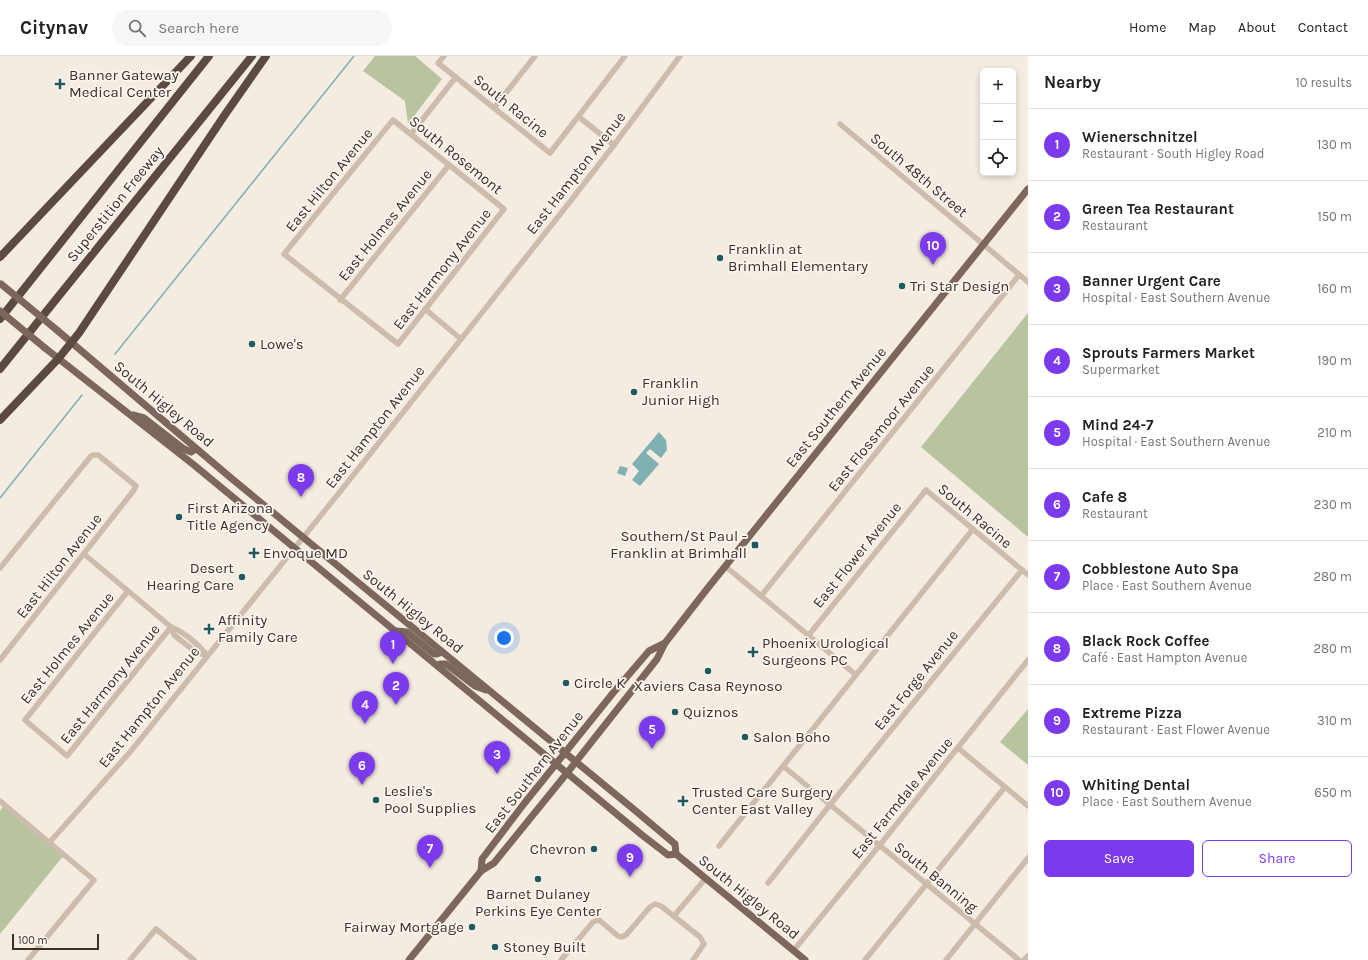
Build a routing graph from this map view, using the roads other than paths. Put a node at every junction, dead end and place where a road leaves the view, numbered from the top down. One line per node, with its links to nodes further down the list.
1 (191, 56): 20 (highway)
2 (209, 56): 27 (highway, Superstition Freeway)
3 (252, 56): 31 (highway, Superstition Freeway)
4 (266, 56): 29 (highway)
5 (444, 56): 9 (street, South Racine)
6 (535, 56): 10 (street)
7 (625, 56): 11 (street)
8 (680, 56): 15 (street, East Hampton Avenue)
9 (456, 77): 10 (street, South Racine); 14 (street)
10 (494, 108): 11 (street, South Racine)
11 (579, 117): 15 (street)
12 (393, 120): 14 (street, South Rosemont); 24 (street, East Hilton Avenue)
13 (840, 124): 19 (street, South 48th Street)
14 (411, 134): 16 (street, South Rosemont)
15 (614, 145): 28 (street, East Hampton Avenue)
16 (449, 165): 18 (street, South Rosemont); 24 (street, East Holmes Avenue)
17 (1028, 189): 19 (main road, East Southern Avenue)
18 (504, 209): 25 (street, East Harmony Avenue)
19 (984, 245): 21 (street, South 48th Street); 40 (main road, East Southern Avenue)
20 (0, 257)
21 (1020, 275): 22 (street, South 48th Street); 45 (street, East Flossmoor Avenue)
22 (1028, 282)
23 (0, 283): 29 (main road, South Higley Road, bridge)
24 (340, 300): 25 (street, East Harmony Avenue)
25 (425, 309): 28 (street)
26 (0, 310): 30 (main road, South Higley Road, bridge)
27 (0, 319)
28 (461, 339): 37 (street, East Hampton Avenue)
29 (72, 343): 30 (highway); 34 (main road, South Higley Road)
30 (58, 359): 32 (main road, South Higley Road); 33 (highway)
31 (0, 369)
32 (127, 413): 34 (main road); 38 (main road, South Higley Road)
33 (0, 420)
34 (196, 449): 37 (main road, South Higley Road)
35 (926, 490): 36 (street, South Racine); 48 (street, East Flower Avenue)
36 (973, 529): 42 (street, South Racine); 57 (street)
37 (302, 537): 38 (street, East Hampton Avenue); 52 (main road, South Higley Road)
38 (294, 548): 47 (main road, South Higley Road); 53 (street, East Hampton Avenue)
39 (84, 554): 41 (street, East Hilton Avenue); 44 (street); 54 (street, East Hilton Avenue)
40 (725, 566): 45 (street); 50 (main road, East Southern Avenue)
41 (0, 568)
42 (1022, 570): 43 (street, South Racine); 68 (street, East Forge Avenue)
43 (1028, 575)
44 (128, 591): 46 (street); 61 (street, East Holmes Avenue)
45 (761, 596): 48 (street)
46 (171, 627): 49 (street); 51 (street); 61 (street, East Harmony Avenue)
47 (396, 631): 52 (main road); 56 (main road, South Higley Road)
48 (808, 636): 57 (street)
49 (192, 640): 51 (street); 53 (street)
50 (664, 643): 60 (main road, East Southern Avenue); 62 (main road, East Southern Avenue)
51 (188, 646): 53 (street)
52 (442, 652): 58 (main road, South Higley Road)
53 (207, 655): 70 (street, East Hampton Avenue)
54 (0, 660)
55 (1028, 660): 59 (street, East Farmdale Avenue)
56 (438, 666): 58 (main road); 63 (main road, South Higley Road)
57 (856, 675): 64 (street)
58 (490, 691): 60 (main road, South Higley Road)
59 (958, 748): 66 (street); 72 (street, East Farmdale Avenue)
60 (565, 753): 62 (main road, South Higley Road); 63 (main road, East Southern Avenue)
61 (67, 756)
62 (576, 762): 65 (main road, East Southern Avenue); 73 (main road, South Higley Road)
63 (556, 764): 65 (main road, South Higley Road); 75 (main road, East Southern Avenue)
64 (783, 766): 68 (street, South Banning); 71 (street)
65 (567, 773): 73 (main road, South Higley Road); 75 (main road, East Southern Avenue)
66 (1005, 787): 69 (street); 78 (street)
67 (0, 801): 70 (street)
68 (829, 806): 72 (street, South Banning); 77 (street, East Forge Avenue)
69 (1028, 806)
70 (49, 843): 83 (street)
71 (719, 846)
72 (879, 846): 78 (street, South Banning); 81 (street, East Farmdale Avenue)
73 (676, 854): 76 (main road, South Higley Road)
74 (1028, 858): 80 (street)
75 (481, 871): 86 (main road, East Southern Avenue)
76 (706, 878): 79 (street); 81 (main road, South Higley Road)
77 (768, 883)
78 (927, 884): 80 (street, South Banning); 90 (street)
79 (674, 916): 87 (street); 88 (street)
80 (974, 924): 91 (street); 92 (street, South Banning)
81 (794, 950): 89 (main road, South Higley Road)
82 (1028, 956): 93 (street)
83 (28, 960)
84 (130, 960): 85 (street)
85 (194, 960)
86 (409, 960)
87 (561, 960)
88 (693, 960)
89 (805, 960)
90 (865, 960)
91 (946, 960)
92 (1019, 960)
93 (1024, 960)

